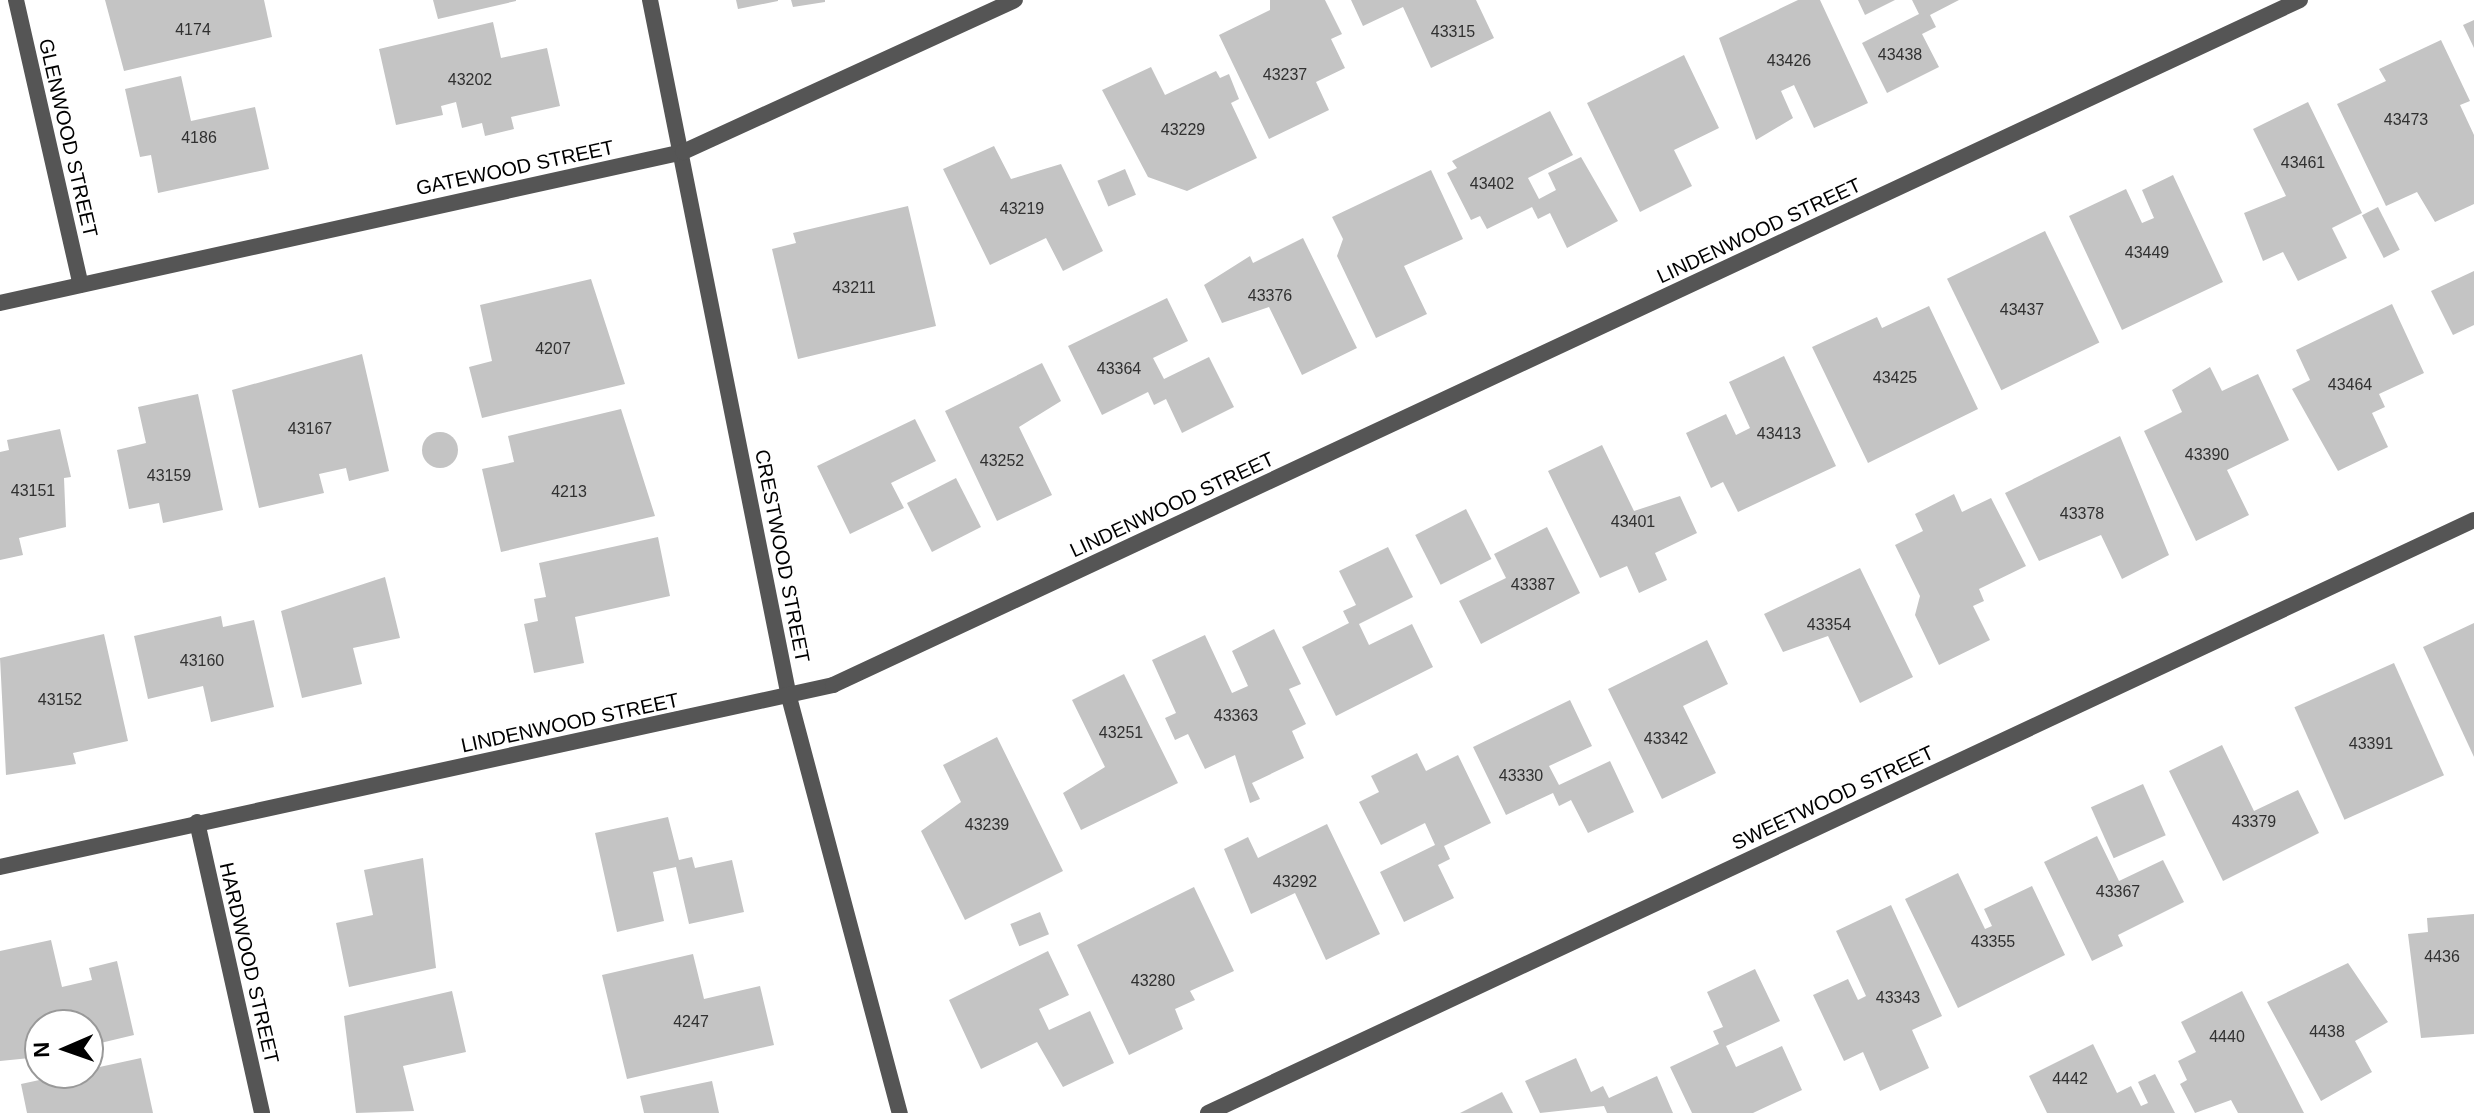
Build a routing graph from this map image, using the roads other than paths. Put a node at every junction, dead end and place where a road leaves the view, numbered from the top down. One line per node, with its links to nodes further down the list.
1 (16, 0): 6 (street, GLENWOOD STREET)
2 (650, 0): 5 (street, CRESTWOOD STREET)
3 (1015, 0): 5 (street, GATEWOOD STREET)
4 (2300, 0): 9 (street, LINDENWOOD STREET)
5 (683, 152): 6 (street, GATEWOOD STREET); 9 (street, CRESTWOOD STREET)
6 (81, 285): 7 (street, GATEWOOD STREET)
7 (0, 303)
8 (2474, 520): 14 (street, SWEETWOOD STREET)
9 (789, 697): 10 (street, LINDENWOOD STREET); 13 (street, CRESTWOOD STREET)
10 (197, 822): 11 (street, LINDENWOOD STREET); 12 (street, HARDWOOD STREET)
11 (0, 867)
12 (262, 1113)
13 (900, 1113)
14 (1208, 1113)

